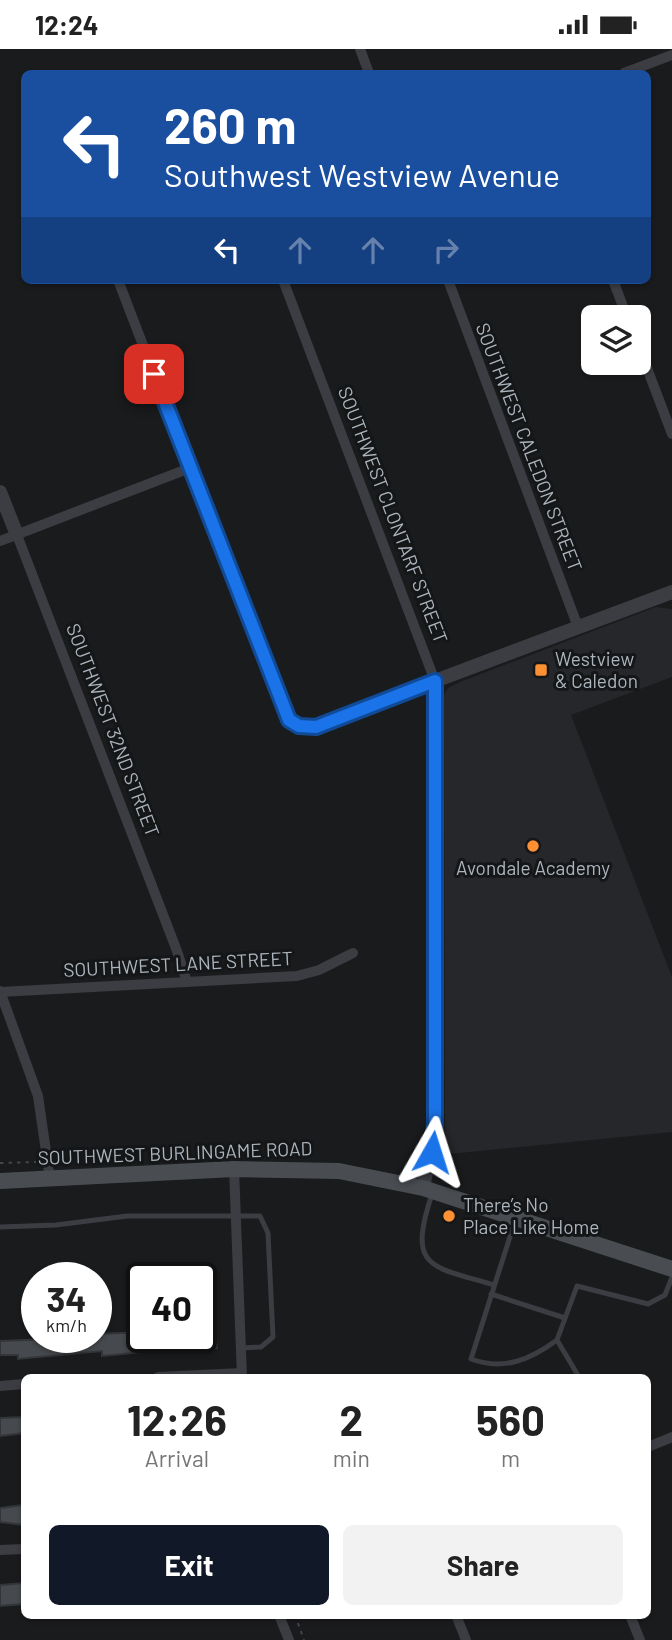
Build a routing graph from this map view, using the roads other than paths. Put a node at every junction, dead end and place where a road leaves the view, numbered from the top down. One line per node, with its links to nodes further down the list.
1 (360, 49): 3 (street)
2 (672, 55): 4 (street)
3 (368, 70)
4 (632, 70)
5 (120, 284): 12 (street)
6 (285, 284): 18 (street, SOUTHWEST CLONTARF STREET)
7 (449, 284): 17 (street, SOUTHWEST CALEDON STREET)
8 (615, 284): 9 (street)
9 (622, 305)
10 (650, 375): 11 (street)
11 (672, 434)
12 (190, 468): 14 (street); 18 (street)
13 (0, 492): 14 (street, SOUTHWEST 32ND STREET)
14 (17, 535): 15 (street); 20 (street, SOUTHWEST 32ND STREET)
15 (0, 541)
16 (672, 592): 17 (street)
17 (578, 627): 18 (street)
18 (435, 681): 25 (street, SOUTHWEST CLONTARF STREET)
19 (353, 953): 20 (street, SOUTHWEST LANE STREET)
20 (187, 982): 21 (street, SOUTHWEST LANE STREET)
21 (0, 992): 23 (street)
22 (234, 1169): 23 (main road, SOUTHWEST BURLINGAME ROAD); 25 (main road, SOUTHWEST BURLINGAME ROAD); 26 (street)
23 (50, 1179): 24 (main road, SOUTHWEST BURLINGAME ROAD)
24 (0, 1181)
25 (428, 1190): 27 (main road, SOUTHWEST BURLINGAME ROAD); 31 (lane)
26 (235, 1217): 28 (lane); 35 (street); 35 (lane)
27 (516, 1219): 29 (main road, SOUTHWEST BURLINGAME ROAD); 31 (lane)
28 (0, 1227)
29 (672, 1269)
30 (672, 1277): 33 (lane)
31 (494, 1285): 32 (lane)
32 (491, 1294): 33 (lane); 34 (lane)
33 (565, 1318): 34 (lane)
34 (556, 1340): 37 (lane)
35 (241, 1348): 36 (street)
36 (242, 1374)
37 (577, 1374)
38 (21, 1384): 39 (street)
39 (0, 1386)
40 (672, 1437): 41 (street)
41 (651, 1446)
42 (21, 1549): 43 (street)
43 (0, 1550)
44 (281, 1619): 47 (street)
45 (458, 1619): 48 (street)
46 (632, 1619): 49 (street)
47 (289, 1640)
48 (466, 1640)
49 (640, 1640)

